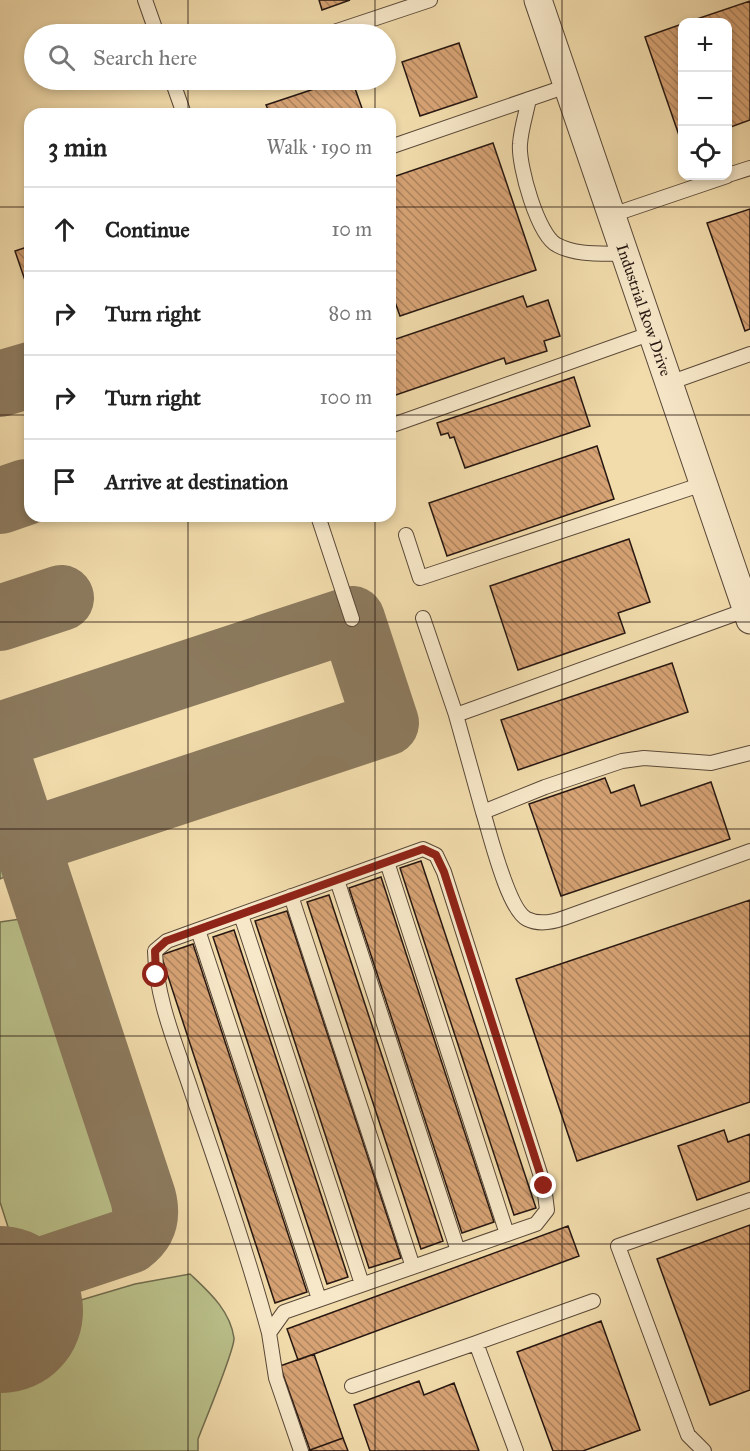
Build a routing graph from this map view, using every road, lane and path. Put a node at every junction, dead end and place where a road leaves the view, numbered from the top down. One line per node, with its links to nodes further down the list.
1 (145, 0): 4 (lane)
2 (430, 0): 5 (lane)
3 (538, 0): 6 (street, Industrial Row Drive)
4 (153, 24)
5 (358, 24)
6 (567, 86): 8 (lane); 14 (street, Industrial Row Drive)
7 (176, 90): 9 (lane)
8 (529, 99): 10 (lane); 15 (lane)
9 (182, 108)
10 (396, 145)
11 (750, 168): 12 (lane)
12 (732, 173)
13 (713, 180): 14 (lane)
14 (612, 215): 15 (street, Industrial Row Drive)
15 (625, 254): 16 (street, Industrial Row Drive)
16 (652, 333): 18 (street, Industrial Row Drive); 19 (lane)
17 (750, 354): 18 (lane)
18 (669, 383): 20 (street, Industrial Row Drive)
19 (396, 424)
20 (704, 484): 22 (lane); 23 (street, Industrial Row Drive)
21 (320, 522): 25 (lane)
22 (406, 535)
23 (748, 615): 26 (lane)
24 (423, 618): 26 (lane)
25 (352, 619)
26 (456, 715): 28 (lane)
27 (750, 753): 28 (lane)
28 (483, 812): 29 (lane)
29 (750, 851)
30 (387, 862): 31 (lane); 36 (lane); 36 (lane)
31 (337, 880): 32 (lane); 37 (lane)
32 (291, 896): 33 (lane); 38 (lane)
33 (241, 915): 34 (lane); 39 (lane)
34 (198, 930): 40 (lane); 42 (lane)
35 (750, 1200): 47 (lane)
36 (507, 1234): 37 (lane)
37 (458, 1251): 38 (lane)
38 (413, 1267): 39 (lane)
39 (362, 1284): 40 (lane)
40 (319, 1299): 42 (lane)
41 (593, 1300): 43 (lane)
42 (269, 1333): 45 (lane)
43 (476, 1343): 44 (lane); 46 (lane)
44 (352, 1386)
45 (301, 1451)
46 (516, 1451)
47 (704, 1451)

